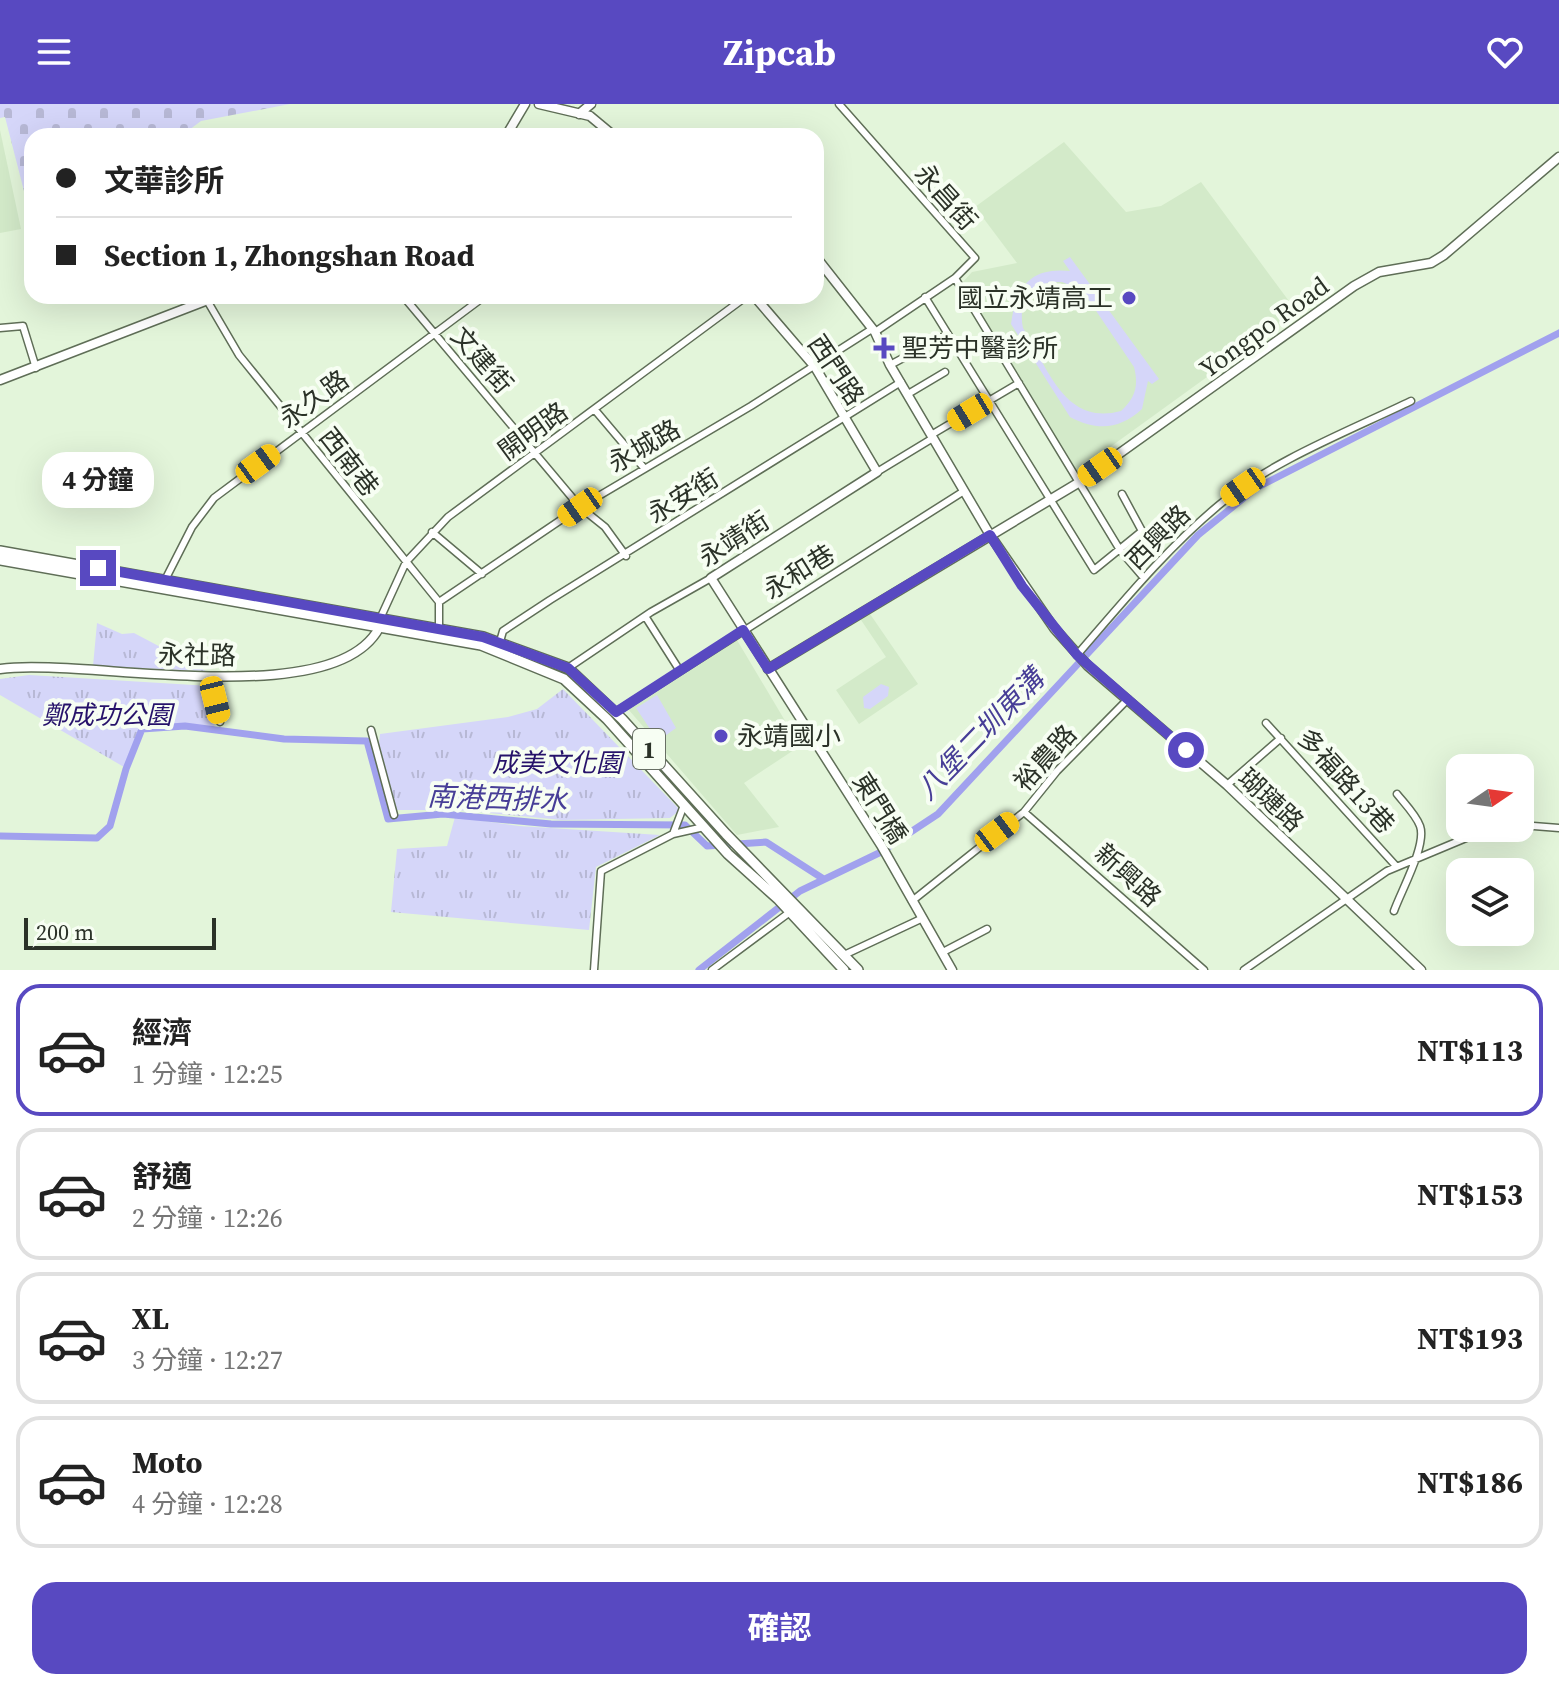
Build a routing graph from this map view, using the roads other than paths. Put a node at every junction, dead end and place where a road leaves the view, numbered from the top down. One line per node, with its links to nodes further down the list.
1 (525, 104): 6 (street)
2 (539, 104): 5 (street)
3 (591, 104): 5 (street)
4 (839, 104): 10 (street, 永昌街)
5 (579, 114): 7 (street)
6 (511, 128)
7 (604, 128)
8 (1559, 157): 39 (street, Yongpo Road)
9 (824, 267): 19 (street)
10 (955, 278): 11 (street); 28 (street)
11 (925, 297): 19 (street); 20 (street)
12 (203, 304): 24 (street)
13 (209, 304): 34 (street, 西南巷)
14 (409, 304): 21 (street, 文建街)
15 (475, 304): 21 (street, 永久路)
16 (736, 304): 32 (street, 開明路)
17 (761, 304): 23 (street, 西門路)
18 (0, 328): 24 (street)
19 (874, 330): 22 (street); 23 (street, 永城路)
20 (948, 334): 22 (street); 30 (street)
21 (434, 335): 34 (street, 永久路); 36 (street, 文建街)
22 (890, 365): 27 (street)
23 (815, 367): 33 (street, 西門路); 37 (street, 永城路)
24 (36, 368): 26 (street)
25 (945, 372): 29 (street)
26 (0, 380)
27 (901, 382): 29 (street); 33 (street, 永安街)
28 (1019, 383): 30 (street, 永靖街); 39 (street)
29 (908, 394): 35 (street)
30 (989, 401): 35 (street, 永靖街); 42 (street)
31 (1411, 401): 53 (street, 西興路)
32 (595, 410): 36 (street, 開明路); 37 (street)
33 (845, 417): 38 (street, 西門路); 48 (street, 永安街)
34 (301, 433): 50 (street, 西南巷); 54 (street, 永久路)
35 (932, 437): 38 (street, 永靖街); 40 (street)
36 (536, 454): 43 (street, 文建街); 44 (street, 開明路)
37 (644, 468): 43 (street, 永城路)
38 (877, 472): 52 (street, 永靖街)
39 (1078, 483): 42 (street, Yongpo Road); 46 (street)
40 (964, 491): 45 (street); 60 (street, 永和巷)
41 (1122, 494): 46 (street)
42 (1051, 500): 45 (street, Yongpo Road); 46 (street)
43 (580, 507): 48 (street, 文建街); 51 (street, 永城路)
44 (432, 532): 50 (street, 開明路); 51 (street)
45 (990, 535): 62 (street); 65 (street, Yongpo Road)
46 (1120, 550): 53 (street)
47 (0, 551): 54 (main road, 1)
48 (626, 556): 61 (street, 永安街)
49 (0, 560): 55 (main road, 1)
50 (406, 562): 56 (street, 西南巷); 58 (street, 開明路)
51 (482, 574): 56 (street, 永城路)
52 (711, 578): 57 (street, 永靖街); 60 (street, 東門橋)
53 (1144, 578): 62 (street, 西興路)
54 (165, 580): 55 (street, 永久路); 58 (main road, 1)
55 (161, 591): 58 (main road, 1)
56 (439, 602): 59 (street)
57 (645, 616): 63 (street, 永靖街); 66 (street)
58 (379, 624): 59 (main road, 1); 61 (main road, 1); 67 (street, 永社路)
59 (439, 629): 61 (main road, 1)
60 (743, 630): 65 (street, 東門橋); 66 (street, 永和巷)
61 (499, 647): 63 (main road, 1); 68 (main road, 1)
62 (1077, 655): 69 (street, 瑚璉路)
63 (568, 668): 68 (street); 70 (main road, 1)
64 (0, 669): 67 (street, 永社路)
65 (768, 669): 89 (street, 東門橋)
66 (680, 671): 70 (street, 永和巷)
67 (209, 678): 71 (street)
68 (564, 679): 77 (main road, 1)
69 (1129, 698): 75 (street, 瑚璉路); 78 (street, 裕農路)
70 (616, 712): 87 (main road, 1)
71 (220, 722)
72 (1266, 723): 74 (street, 多福路13巷)
73 (371, 730): 79 (street)
74 (1281, 738): 75 (street); 86 (street, 多福路13巷)
75 (1227, 785): 88 (street, 瑚璉路)
76 (1397, 794): 85 (street)
77 (684, 805): 81 (main road, 1); 83 (street)
78 (1024, 812): 89 (street, 裕農路); 101 (street, 新興路)
79 (394, 815)
80 (1534, 826): 82 (street)
81 (704, 827): 83 (street); 87 (main road, 1)
82 (1559, 828)
83 (673, 834): 96 (street)
84 (1455, 842): 85 (street)
85 (1414, 858): 86 (street); 91 (street)
86 (1396, 866): 88 (street)
87 (782, 896): 90 (main road, 1)
88 (1346, 898): 102 (street); 103 (street, 瑚璉路)
89 (912, 901): 92 (street, 東門橋)
90 (794, 909): 95 (main road, 1); 97 (street); 98 (main road, 1)
91 (1394, 911)
92 (923, 918): 94 (street, 東門橋); 95 (street)
93 (987, 929): 94 (street)
94 (943, 952): 100 (street, 東門橋)
95 (844, 955): 99 (main road, 1)
96 (594, 970)
97 (712, 970)
98 (844, 970)
99 (858, 970)
100 (952, 970)
101 (1204, 970)
102 (1244, 970)
103 (1421, 970)

